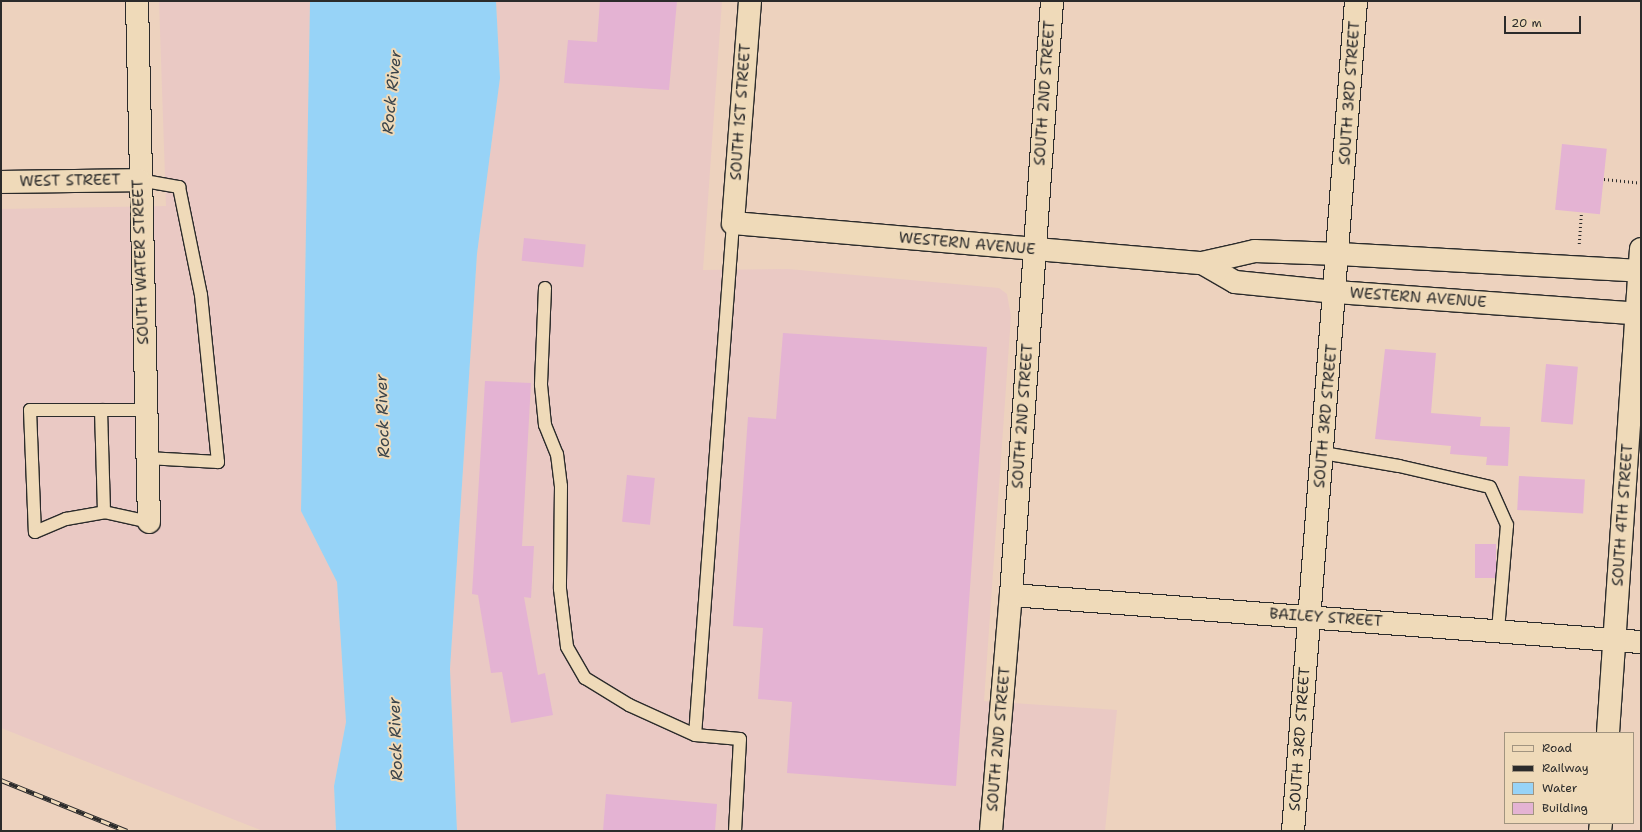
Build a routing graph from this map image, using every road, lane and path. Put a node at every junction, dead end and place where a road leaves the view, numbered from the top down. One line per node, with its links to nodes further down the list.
1 (137, 1): 6 (street, SOUTH WATER STREET)
2 (750, 1): 10 (street, SOUTH 1ST STREET)
3 (1052, 1): 11 (street, SOUTH 2ND STREET)
4 (1356, 1): 13 (street, SOUTH 3RD STREET)
5 (1604, 179): 8 (path)
6 (139, 180): 7 (street, WEST STREET); 21 (street, SOUTH WATER STREET); 23 (lane)
7 (1, 182)
8 (1641, 184)
9 (1581, 212): 15 (path)
10 (733, 223): 11 (street, WESTERN AVENUE); 32 (lane)
11 (1033, 249): 14 (street, WESTERN AVENUE); 26 (street, SOUTH 2ND STREET)
12 (1641, 249): 16 (street, SOUTH 4TH STREET)
13 (1339, 254): 14 (street, WESTERN AVENUE); 15 (street, WESTERN AVENUE); 18 (street, SOUTH 3RD STREET)
14 (1202, 263): 18 (street, WESTERN AVENUE)
15 (1578, 266): 16 (street, WESTERN AVENUE)
16 (1640, 271): 19 (street, SOUTH 4TH STREET)
17 (546, 288): 32 (lane)
18 (1336, 292): 19 (street, WESTERN AVENUE); 22 (street, SOUTH 3RD STREET)
19 (1639, 313): 29 (street, SOUTH 4TH STREET)
20 (101, 410): 21 (lane); 24 (lane); 24 (lane)
21 (146, 410): 23 (street, SOUTH WATER STREET)
22 (1323, 454): 27 (street, SOUTH 3RD STREET); 28 (lane)
23 (147, 458): 25 (street, SOUTH WATER STREET)
24 (104, 512): 25 (lane)
25 (149, 522)
26 (1011, 595): 27 (street, BAILEY STREET); 34 (street, SOUTH 2ND STREET)
27 (1309, 617): 28 (street, BAILEY STREET); 35 (street, SOUTH 3RD STREET)
28 (1498, 631): 29 (street, BAILEY STREET)
29 (1615, 640): 30 (street, BAILEY STREET); 31 (street, SOUTH 4TH STREET)
30 (1641, 642)
31 (1608, 732)
32 (695, 735): 33 (lane)
33 (735, 831)
34 (991, 831)
35 (1293, 831)

